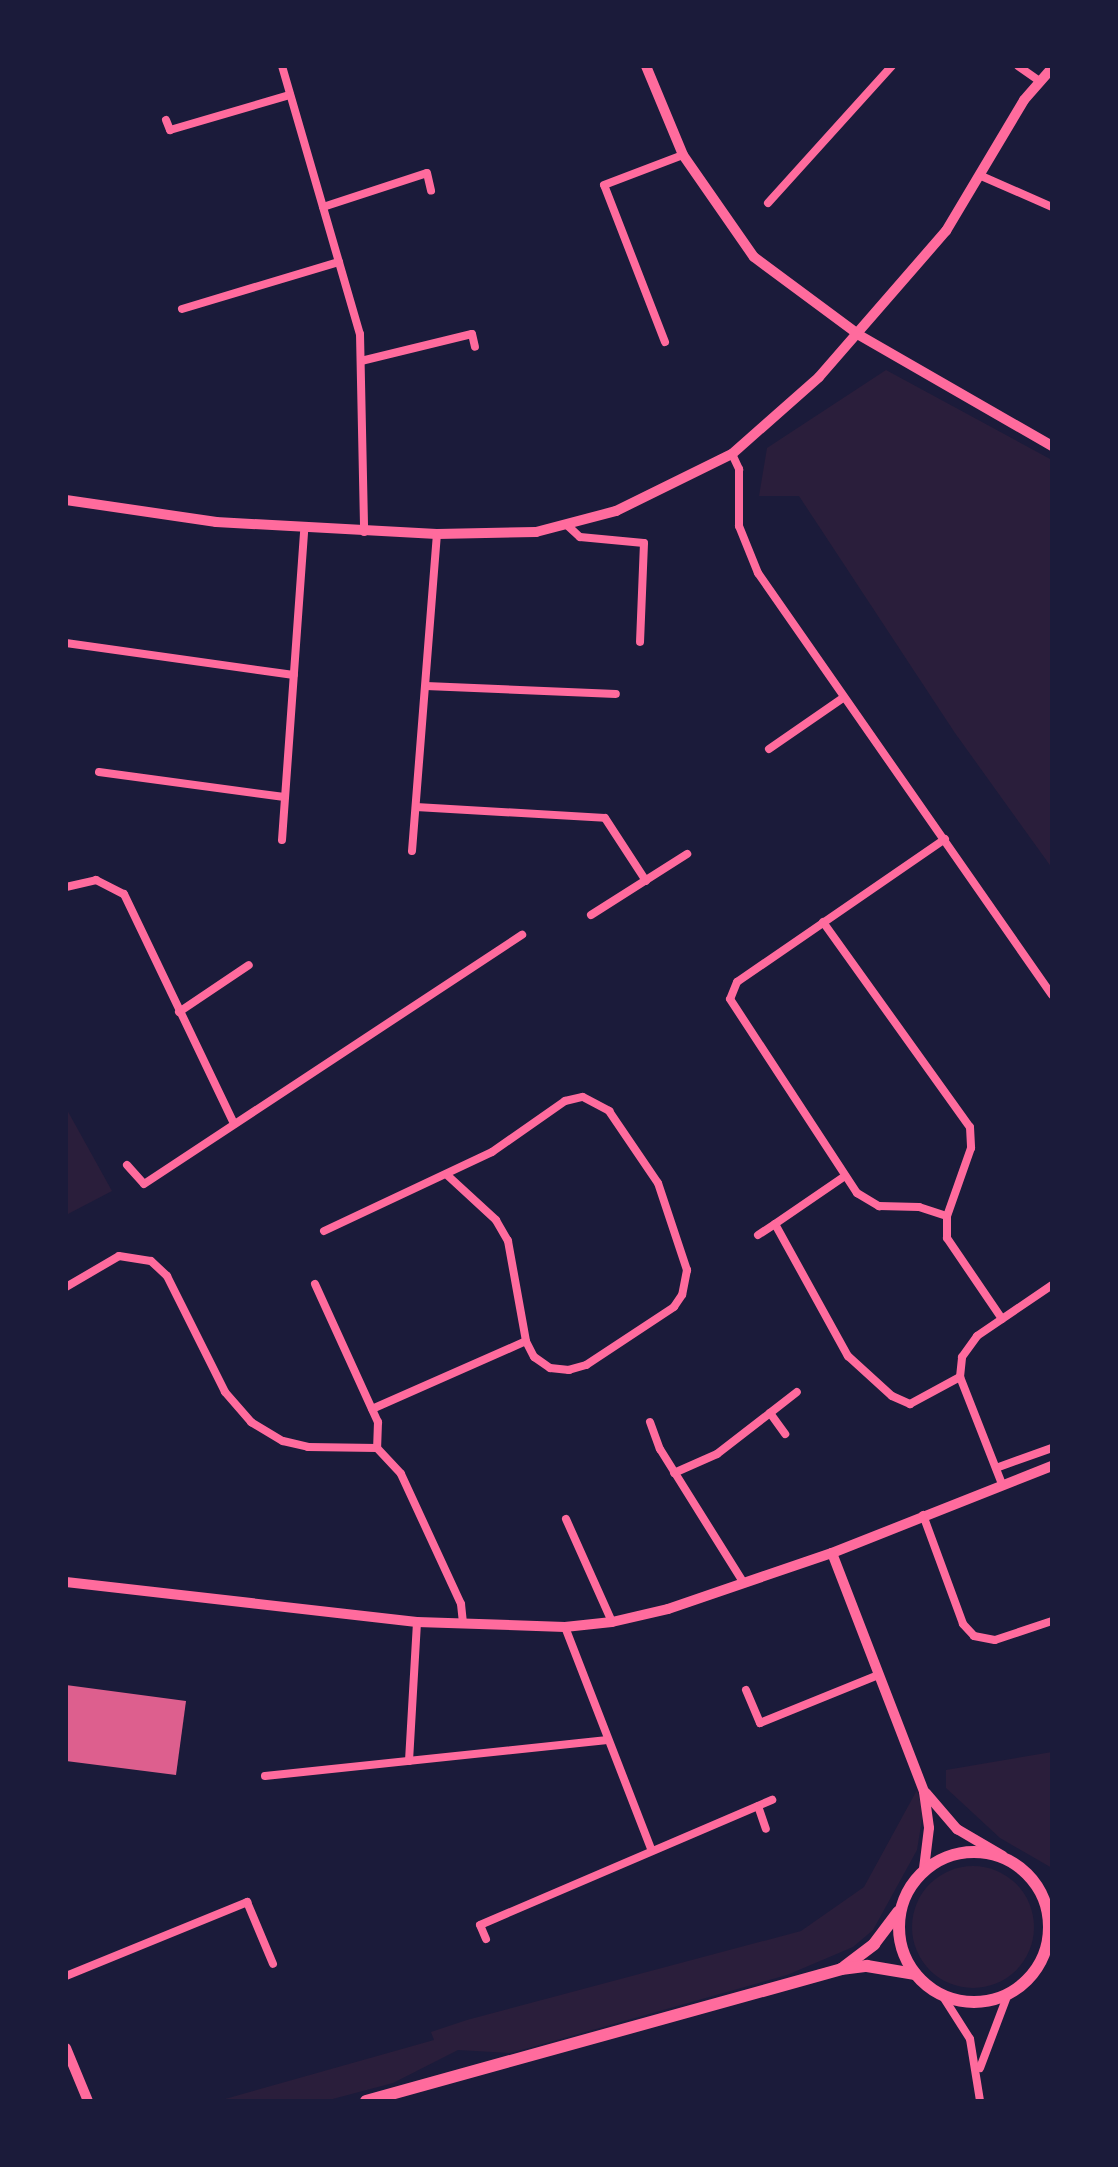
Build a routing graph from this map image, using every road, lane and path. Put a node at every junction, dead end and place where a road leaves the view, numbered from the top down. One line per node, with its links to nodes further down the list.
1 (282, 66): 7 (street)
2 (646, 66): 9 (street)
3 (892, 66): 12 (street)
4 (1018, 66): 6 (street)
5 (1052, 68): 6 (street)
6 (1038, 80): 10 (street)
7 (290, 95): 8 (street); 13 (street)
8 (166, 120)
9 (683, 155): 17 (street); 18 (street)
10 (979, 175): 14 (street); 17 (street)
11 (431, 191): 13 (street)
12 (768, 203)
13 (323, 207): 15 (street)
14 (1052, 207)
15 (339, 262): 16 (street); 20 (street)
16 (182, 309)
17 (859, 335): 21 (street); 22 (street)
18 (665, 342)
19 (475, 347): 20 (street)
20 (361, 361): 26 (street)
21 (1052, 446)
22 (732, 454): 24 (street); 33 (street)
23 (66, 500): 25 (street)
24 (568, 526): 27 (street); 28 (street)
25 (304, 530): 26 (street); 30 (street)
26 (364, 532): 27 (street)
27 (437, 534): 31 (street)
28 (640, 642)
29 (66, 643): 30 (street)
30 (294, 675): 36 (street)
31 (426, 686): 32 (street); 37 (street)
32 (616, 694)
33 (843, 698): 34 (street); 38 (street)
34 (769, 749)
35 (99, 772): 36 (street)
36 (284, 797): 39 (street)
37 (416, 807): 40 (street); 42 (street)
38 (945, 839): 45 (street); 48 (street)
39 (282, 840)
40 (412, 851)
41 (687, 854): 42 (street)
42 (646, 881): 44 (street)
43 (66, 887): 49 (street)
44 (591, 915)
45 (823, 922): 53 (street); 54 (street)
46 (522, 935): 50 (street)
47 (249, 965): 49 (street)
48 (1052, 995)
49 (179, 1012): 50 (street)
50 (234, 1124): 51 (street)
51 (127, 1165)
52 (447, 1175): 56 (street); 62 (street); 62 (street)
53 (845, 1176): 54 (street); 55 (street)
54 (947, 1216): 61 (street)
55 (775, 1224): 57 (street); 63 (street)
56 (324, 1231)
57 (758, 1235)
58 (315, 1284): 65 (street)
59 (1052, 1285): 61 (street)
60 (66, 1287): 69 (street)
61 (1002, 1319): 63 (street)
62 (526, 1341): 65 (street)
63 (960, 1377): 72 (street)
64 (797, 1392): 66 (street)
65 (372, 1409): 69 (street)
66 (770, 1413): 68 (street); 73 (street)
67 (650, 1422): 73 (street)
68 (785, 1434)
69 (377, 1448): 83 (street)
70 (1052, 1448): 72 (street)
71 (1052, 1466): 74 (street)
72 (996, 1468): 74 (street)
73 (674, 1473): 79 (street)
74 (1002, 1484): 75 (street)
75 (923, 1515): 77 (street); 80 (street)
76 (566, 1519): 82 (street)
77 (832, 1553): 79 (street); 85 (street)
78 (66, 1582): 81 (street)
79 (743, 1582): 82 (street)
80 (1052, 1621)
81 (417, 1622): 83 (street); 88 (street)
82 (612, 1622): 84 (street)
83 (463, 1624): 84 (street)
84 (565, 1627): 87 (street)
85 (878, 1675): 86 (street); 90 (street)
86 (746, 1690)
87 (605, 1740): 88 (street); 94 (street)
88 (409, 1761): 89 (street)
89 (265, 1776)
90 (924, 1792): 95 (street); 96 (street)
91 (772, 1800): 92 (street)
92 (758, 1806): 93 (street); 94 (street)
93 (766, 1829)
94 (651, 1849): 100 (street)
95 (1003, 1856): 96 (main road); 97 (main road)
96 (924, 1869): 99 (main road)
97 (1035, 1882): 98 (main road); 101 (main road)
98 (1052, 1890)
99 (900, 1908): 103 (main road); 104 (main road)
100 (486, 1939)
101 (1049, 1948): 106 (main road)
102 (273, 1964): 105 (street)
103 (841, 1969): 104 (main road); 111 (main road)
104 (915, 1974): 107 (main road)
105 (66, 1976)
106 (1008, 1994): 107 (main road); 109 (street)
107 (942, 1995): 109 (street)
108 (66, 2048): 110 (street)
109 (979, 2071): 112 (street)
110 (88, 2101)
111 (366, 2101)
112 (980, 2101)

